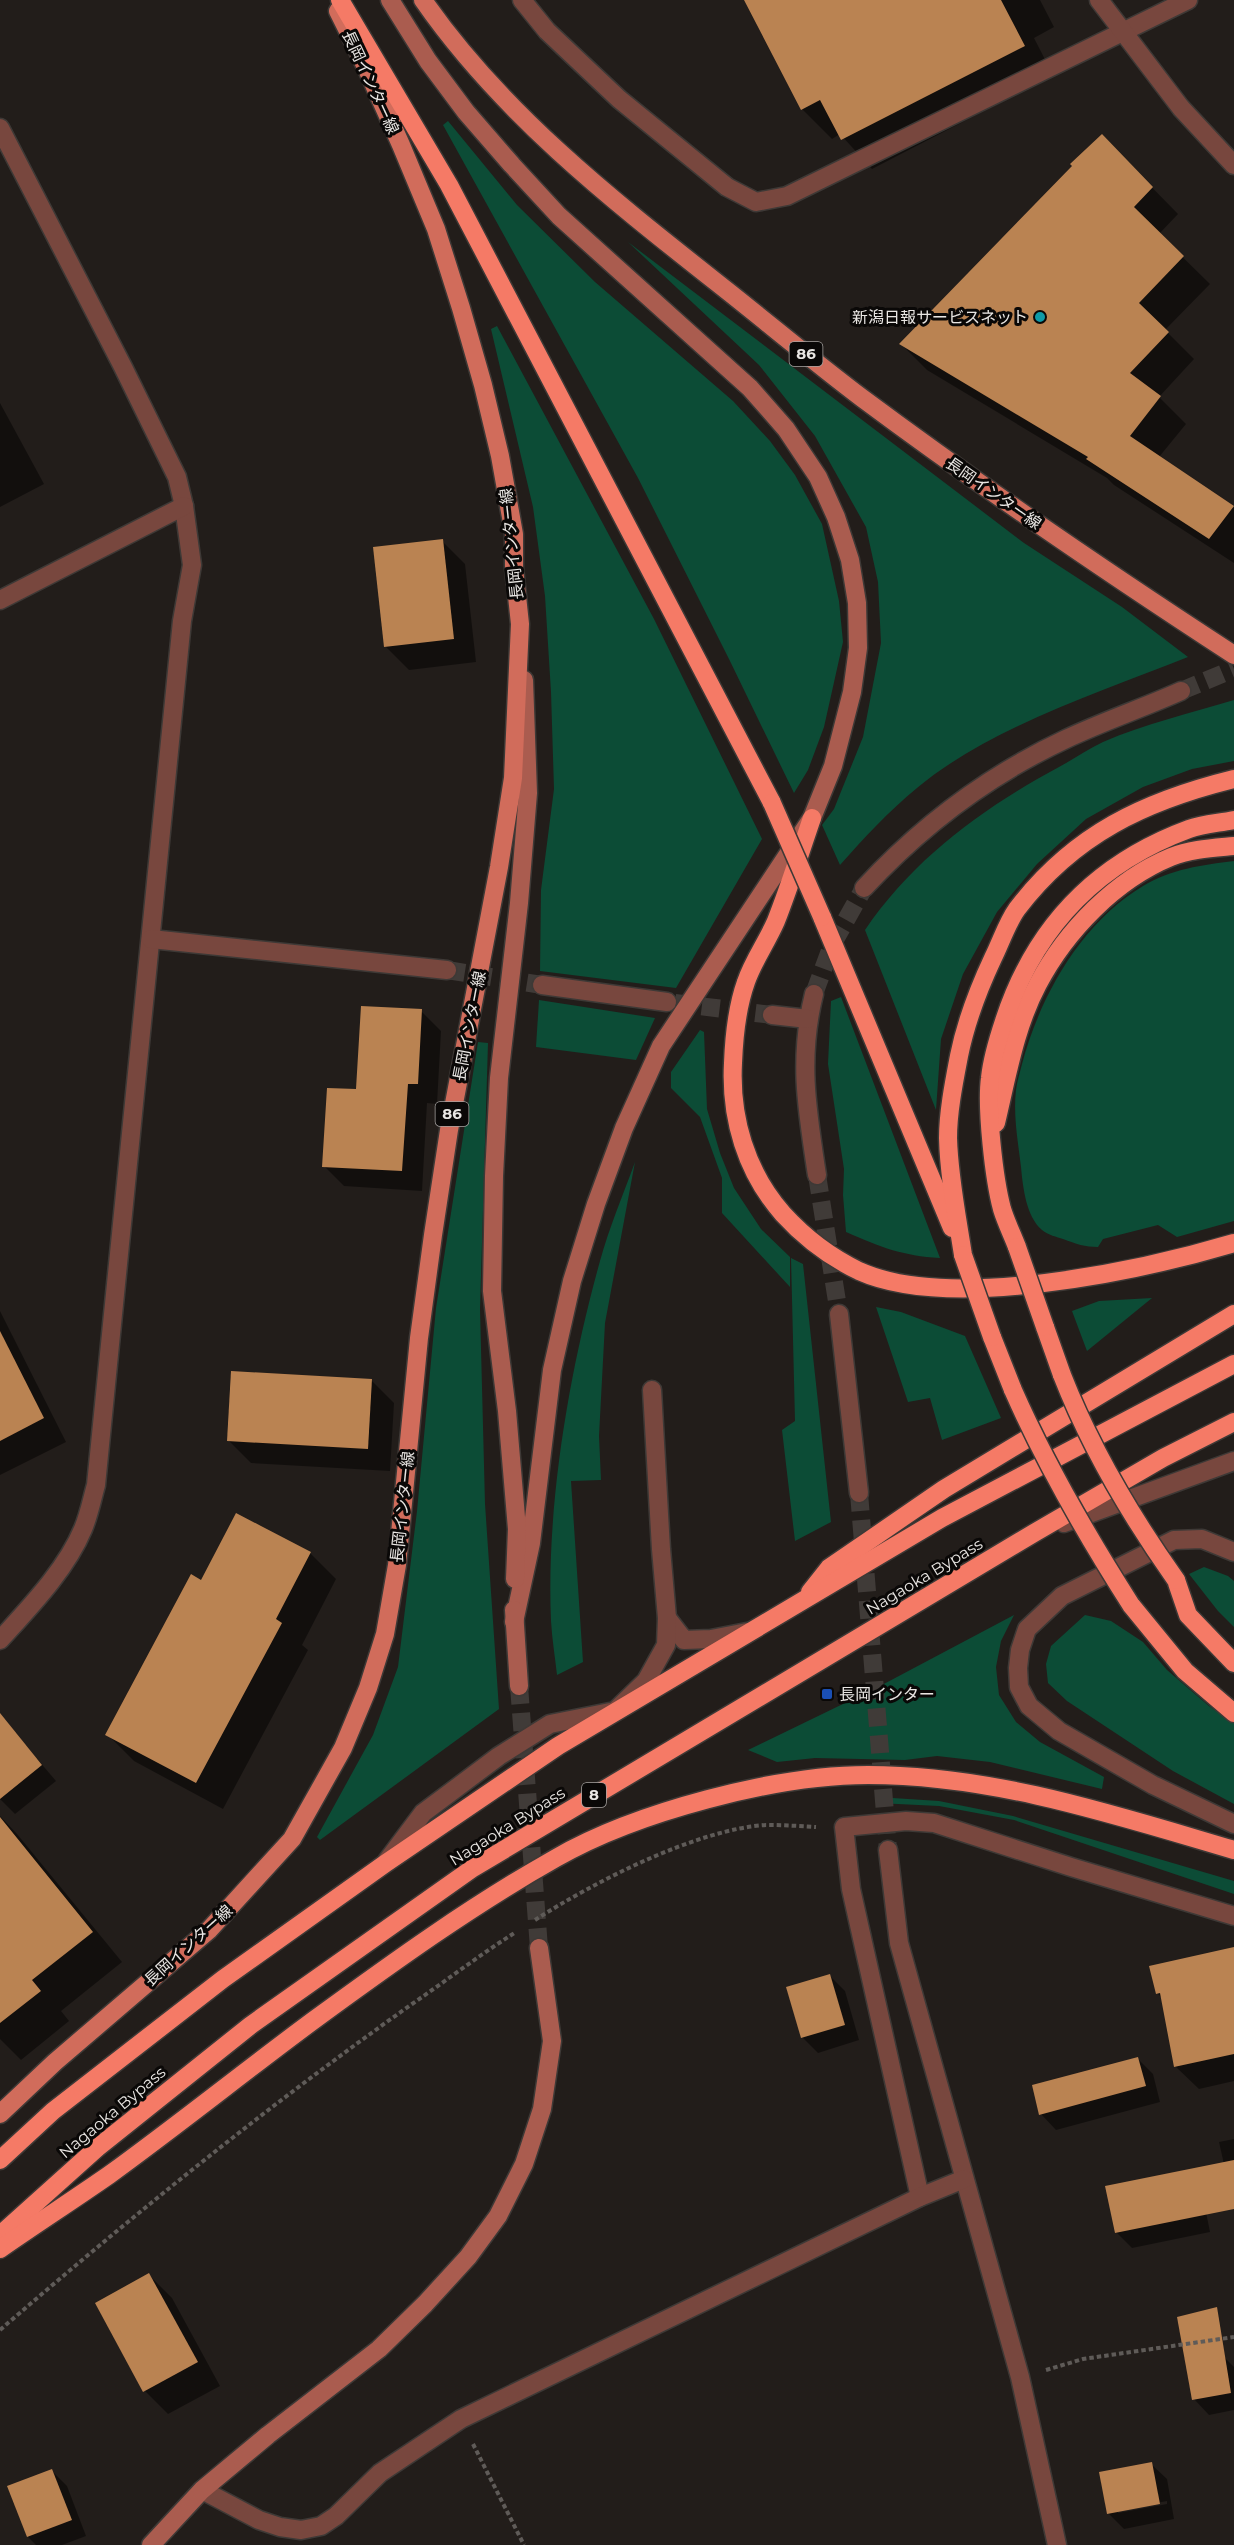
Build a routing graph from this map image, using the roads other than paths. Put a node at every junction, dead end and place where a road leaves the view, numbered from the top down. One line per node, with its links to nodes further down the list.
1 (332, 0): 13 (main road, 長岡インター線 / 86)
2 (340, 0): 31 (highway, bridge)
3 (390, 0): 17 (street)
4 (423, 0): 14 (main road, 長岡インター線 / 86)
5 (522, 0): 8 (street)
6 (1099, 0): 8 (street)
7 (1188, 0): 8 (street)
8 (1124, 32): 10 (street)
9 (0, 128): 11 (street)
10 (1234, 165)
11 (184, 506): 12 (street); 21 (street)
12 (0, 600)
13 (520, 624): 43 (street); 56 (main road, 長岡インター線 / 86)
14 (1234, 655)
15 (1181, 692): 20 (street)
16 (1234, 778): 31 (highway)
17 (812, 818): 30 (highway); 43 (street)
18 (1234, 820): 28 (highway)
19 (1234, 846): 28 (highway)
20 (864, 888)
21 (151, 939): 22 (street); 45 (street)
22 (447, 970)
23 (542, 985): 25 (street)
24 (814, 994): 27 (street)
25 (667, 1002)
26 (772, 1015): 27 (street)
27 (808, 1019): 29 (street)
28 (993, 1140): 46 (highway, bridge)
29 (817, 1175)
30 (1234, 1243)
31 (963, 1255): 49 (highway, bridge)
32 (838, 1314): 38 (street)
33 (1234, 1314): 41 (highway)
34 (1234, 1364): 41 (highway)
35 (652, 1390): 42 (street)
36 (1234, 1422): 39 (highway, Nagaoka Bypass / 8)
37 (1234, 1461): 39 (street)
38 (858, 1493)
39 (1034, 1533): 60 (highway, Nagaoka Bypass / 8)
40 (1234, 1552): 50 (street)
41 (801, 1603): 44 (highway)
42 (668, 1618): 44 (street); 48 (street)
43 (514, 1622): 47 (street)
44 (753, 1631): 48 (highway)
45 (0, 1640)
46 (1234, 1663)
47 (519, 1686)
48 (615, 1711): 53 (highway); 53 (street)
49 (1234, 1713)
50 (1234, 1824)
51 (888, 1850): 58 (street)
52 (1234, 1850): 61 (highway)
53 (386, 1863): 57 (highway)
54 (1234, 1916): 59 (street)
55 (539, 1948): 62 (street)
56 (0, 2114)
57 (0, 2160)
58 (964, 2179): 59 (street); 64 (street)
59 (920, 2198): 62 (street)
60 (0, 2235)
61 (0, 2249)
62 (202, 2490): 63 (street)
63 (151, 2545)
64 (1057, 2545)

